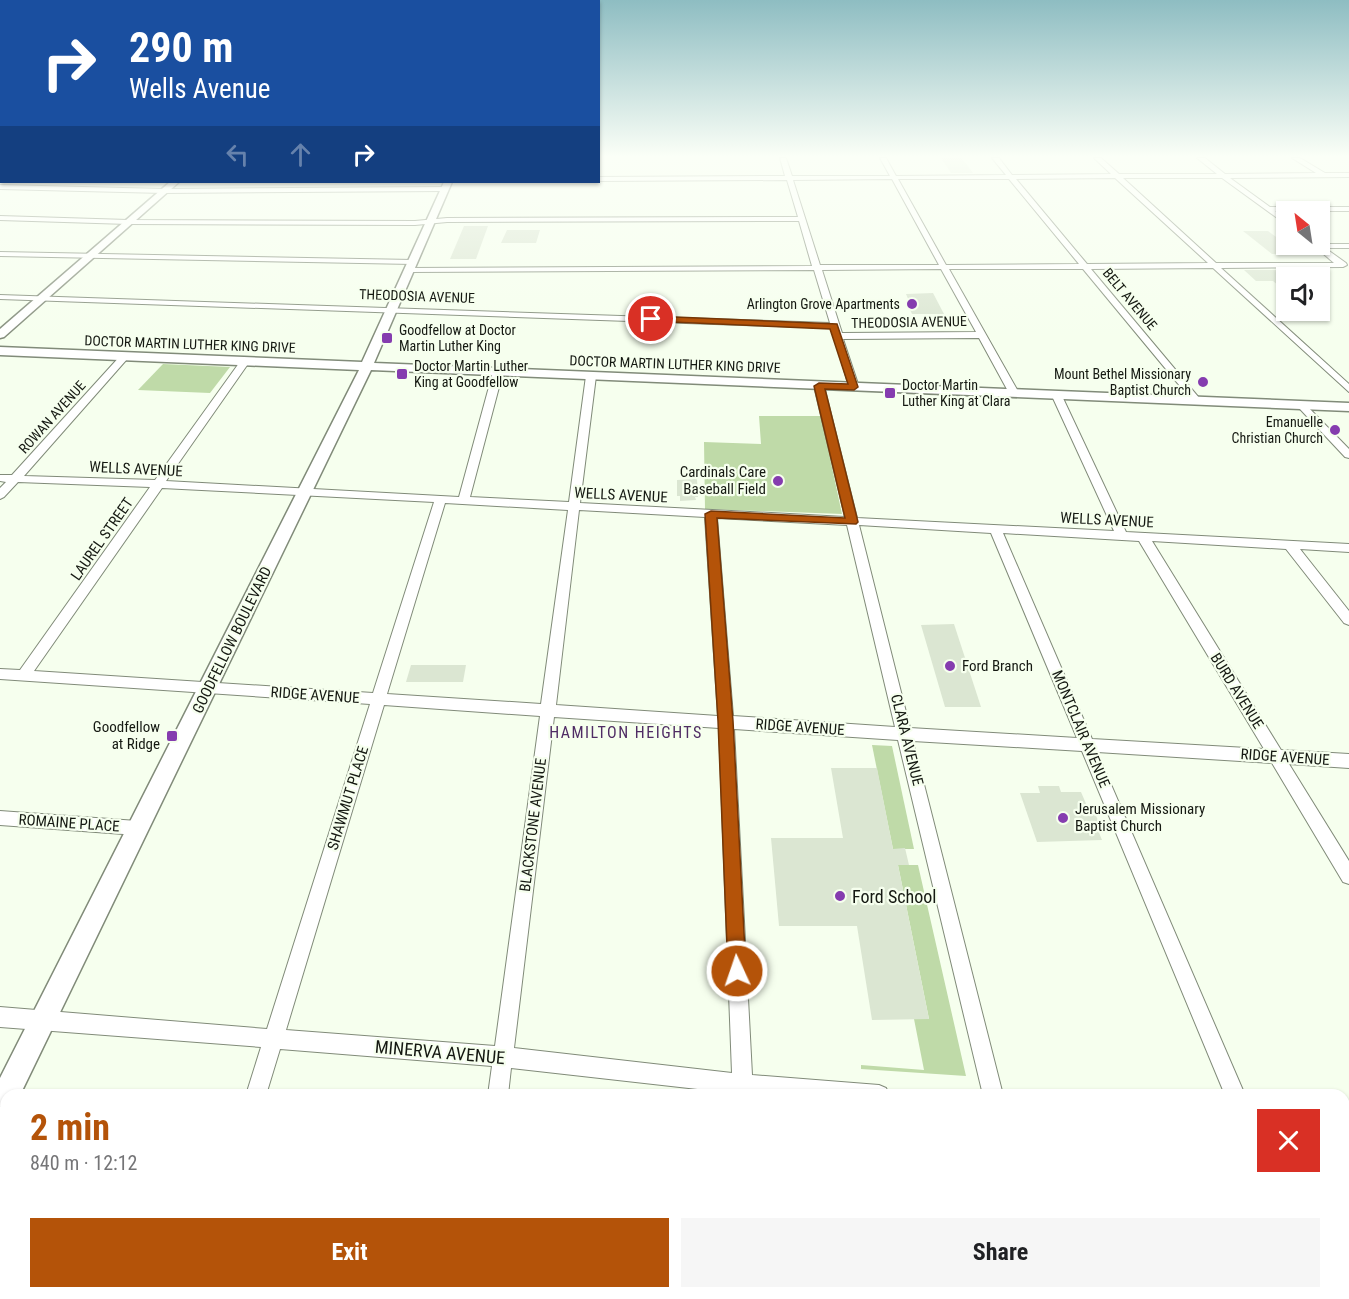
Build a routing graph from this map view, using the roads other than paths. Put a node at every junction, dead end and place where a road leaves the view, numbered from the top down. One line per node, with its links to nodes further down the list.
1 (20, 219): 8 (street)
2 (133, 219): 8 (main road)
3 (431, 219): 9 (main road, GOODFELLOW BOULEVARD)
4 (801, 219): 9 (street); 20 (street)
5 (916, 219): 17 (street)
6 (1046, 219): 18 (street, BELT AVENUE)
7 (1163, 219): 15 (street)
8 (129, 222): 9 (street); 14 (main road)
9 (429, 222): 16 (main road, GOODFELLOW BOULEVARD)
10 (1330, 245): 11 (street)
11 (1349, 246)
12 (0, 254): 14 (street)
13 (1330, 255): 19 (street)
14 (88, 257): 16 (street); 22 (main road)
15 (1214, 265): 18 (street); 19 (street); 36 (street)
16 (411, 266): 20 (street); 23 (main road, GOODFELLOW BOULEVARD)
17 (943, 266): 18 (street); 20 (street); 26 (street)
18 (1085, 266): 39 (street, BELT AVENUE)
19 (1346, 267)
20 (818, 268): 24 (street)
21 (0, 297): 22 (street, THEODOSIA AVENUE)
22 (40, 299): 23 (street, THEODOSIA AVENUE); 25 (main road)
23 (392, 309): 24 (street, THEODOSIA AVENUE); 31 (main road, GOODFELLOW BOULEVARD)
24 (834, 326): 27 (street)
25 (0, 335)
26 (981, 335): 27 (street, THEODOSIA AVENUE); 37 (street)
27 (837, 336): 35 (street)
28 (3, 354): 29 (main road, DOCTOR MARTIN LUTHER KING DRIVE)
29 (125, 357): 30 (main road, DOCTOR MARTIN LUTHER KING DRIVE); 44 (street, ROWAN AVENUE)
30 (245, 361): 31 (main road, DOCTOR MARTIN LUTHER KING DRIVE); 45 (street, LAUREL STREET)
31 (367, 365): 32 (main road, DOCTOR MARTIN LUTHER KING DRIVE); 46 (main road, GOODFELLOW BOULEVARD)
32 (498, 372): 33 (main road, DOCTOR MARTIN LUTHER KING DRIVE); 49 (street)
33 (591, 376): 34 (main road, DOCTOR MARTIN LUTHER KING DRIVE); 50 (street, BLACKSTONE AVENUE)
34 (819, 386): 35 (main road, DOCTOR MARTIN LUTHER KING DRIVE); 52 (street, CLARA AVENUE)
35 (854, 387): 37 (main road, DOCTOR MARTIN LUTHER KING DRIVE)
36 (1349, 389)
37 (1014, 393): 38 (main road, DOCTOR MARTIN LUTHER KING DRIVE)
38 (1057, 396): 39 (main road, DOCTOR MARTIN LUTHER KING DRIVE); 54 (street)
39 (1197, 401): 40 (main road, DOCTOR MARTIN LUTHER KING DRIVE)
40 (1302, 406): 41 (main road, DOCTOR MARTIN LUTHER KING DRIVE); 42 (street)
41 (1349, 407)
42 (1349, 455)
43 (0, 478): 44 (street, WELLS AVENUE)
44 (15, 479): 45 (street, WELLS AVENUE); 47 (street, ROWAN AVENUE)
45 (159, 484): 46 (street, WELLS AVENUE); 60 (street, LAUREL STREET)
46 (304, 494): 48 (street, WELLS AVENUE); 61 (main road, GOODFELLOW BOULEVARD)
47 (0, 495)
48 (440, 501): 49 (street, WELLS AVENUE); 62 (street, SHAWMUT PLACE)
49 (463, 502): 50 (street, WELLS AVENUE)
50 (573, 508): 51 (street, WELLS AVENUE); 63 (street, BLACKSTONE AVENUE)
51 (711, 514): 52 (street, WELLS AVENUE); 64 (street)
52 (852, 522): 53 (street, WELLS AVENUE); 65 (street, CLARA AVENUE)
53 (996, 530): 54 (street, WELLS AVENUE); 66 (street, MONTCLAIR AVENUE)
54 (1122, 536): 55 (street, WELLS AVENUE)
55 (1143, 537): 56 (street, WELLS AVENUE); 67 (street, BURD AVENUE)
56 (1290, 545): 57 (street, WELLS AVENUE); 58 (street)
57 (1349, 548)
58 (1349, 620)
59 (0, 674): 60 (street, RIDGE AVENUE)
60 (24, 676): 61 (street, RIDGE AVENUE)
61 (209, 688): 62 (street, RIDGE AVENUE); 70 (main road, GOODFELLOW BOULEVARD)
62 (379, 699): 63 (street, RIDGE AVENUE); 74 (street, SHAWMUT PLACE)
63 (548, 710): 64 (street, RIDGE AVENUE); 75 (street, BLACKSTONE AVENUE)
64 (726, 721): 65 (street, RIDGE AVENUE); 80 (street)
65 (906, 734): 66 (street, RIDGE AVENUE); 81 (street, CLARA AVENUE)
66 (1087, 744): 67 (street, RIDGE AVENUE); 82 (street, MONTCLAIR AVENUE)
67 (1276, 755): 68 (street, RIDGE AVENUE); 71 (street, BURD AVENUE)
68 (1349, 761)
69 (0, 818): 70 (street, ROMAINE PLACE)
70 (137, 828): 73 (main road, GOODFELLOW BOULEVARD)
71 (1349, 876)
72 (0, 1017): 73 (street, MINERVA AVENUE)
73 (43, 1021): 74 (street, MINERVA AVENUE); 76 (main road, GOODFELLOW BOULEVARD)
74 (274, 1038): 75 (street, MINERVA AVENUE); 77 (street, SHAWMUT PLACE)
75 (503, 1058): 78 (street, BLACKSTONE AVENUE); 79 (street, MINERVA AVENUE)
76 (9, 1089)
77 (258, 1089)
78 (499, 1089)
79 (735, 1089)
80 (742, 1089)
81 (992, 1089)
82 (1232, 1089)

